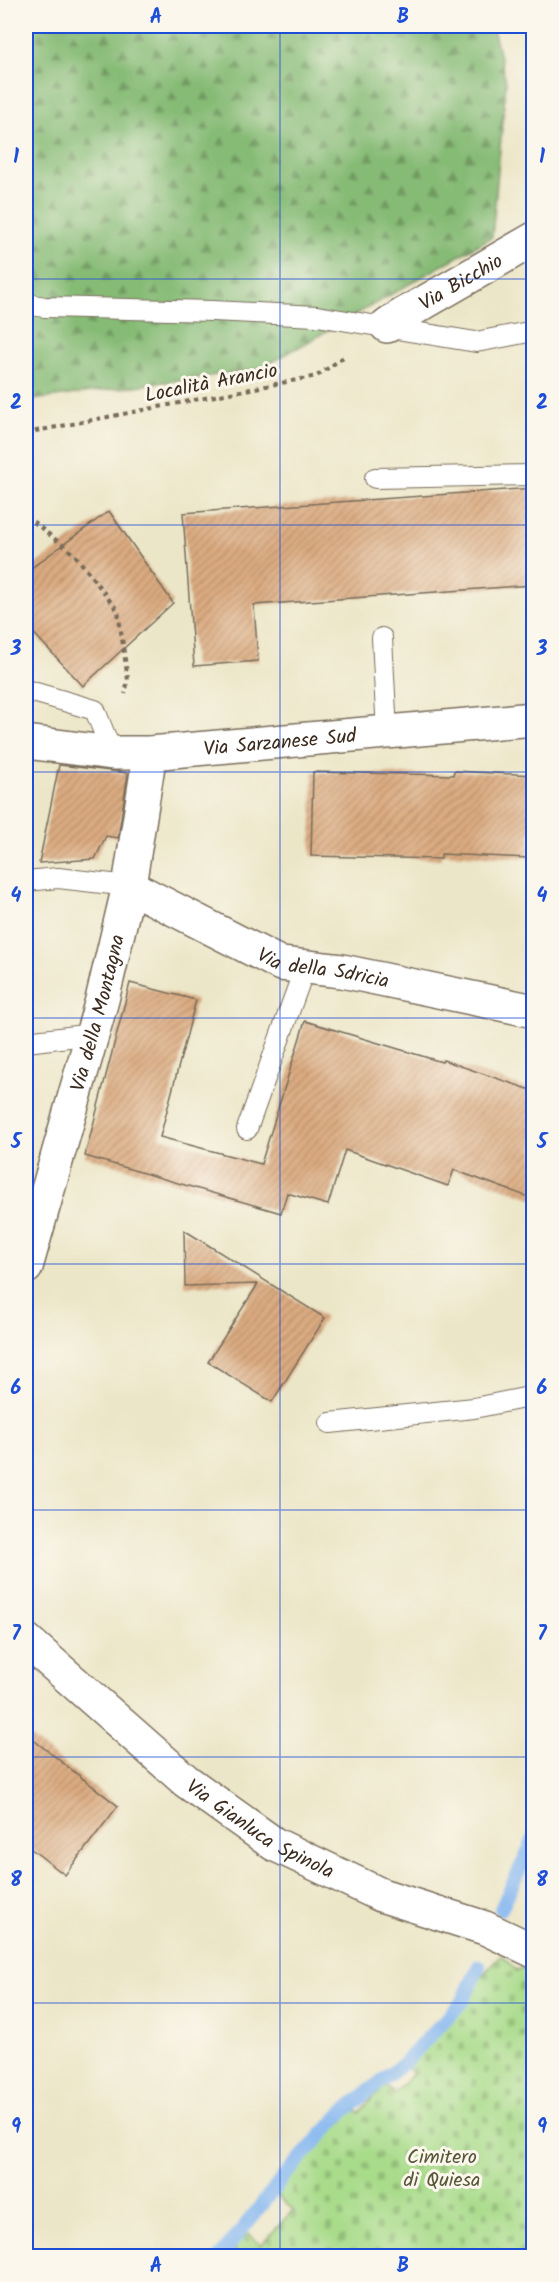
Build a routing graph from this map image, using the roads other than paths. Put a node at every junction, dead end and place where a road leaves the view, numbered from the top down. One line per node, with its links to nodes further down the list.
1 (534, 239): 3 (street, Via Bicchio)
2 (26, 304): 3 (lane)
3 (387, 326): 4 (lane)
4 (534, 331)
5 (534, 475): 6 (lane)
6 (375, 478)
7 (382, 638): 10 (lane)
8 (26, 690): 12 (lane)
9 (534, 719): 10 (street, Via Sarzanese Sud)
10 (387, 733): 13 (street, Via Sarzanese Sud)
11 (26, 742): 12 (street, Via Sarzanese Sud)
12 (112, 753): 13 (street, Via Sarzanese Sud)
13 (150, 753): 15 (street, Via della Montagna)
14 (26, 880): 15 (lane)
15 (129, 886): 16 (street, Via della Sdricia); 18 (street, Via della Montagna)
16 (305, 967): 17 (street, Via della Sdricia); 20 (lane)
17 (534, 1011)
18 (93, 1034): 19 (lane); 21 (street, Via della Montagna)
19 (26, 1042)
20 (247, 1129)
21 (26, 1268)
22 (534, 1396): 23 (lane)
23 (330, 1423)
24 (26, 1640): 25 (street, Via Gianluca Spinola)
25 (534, 1951)

